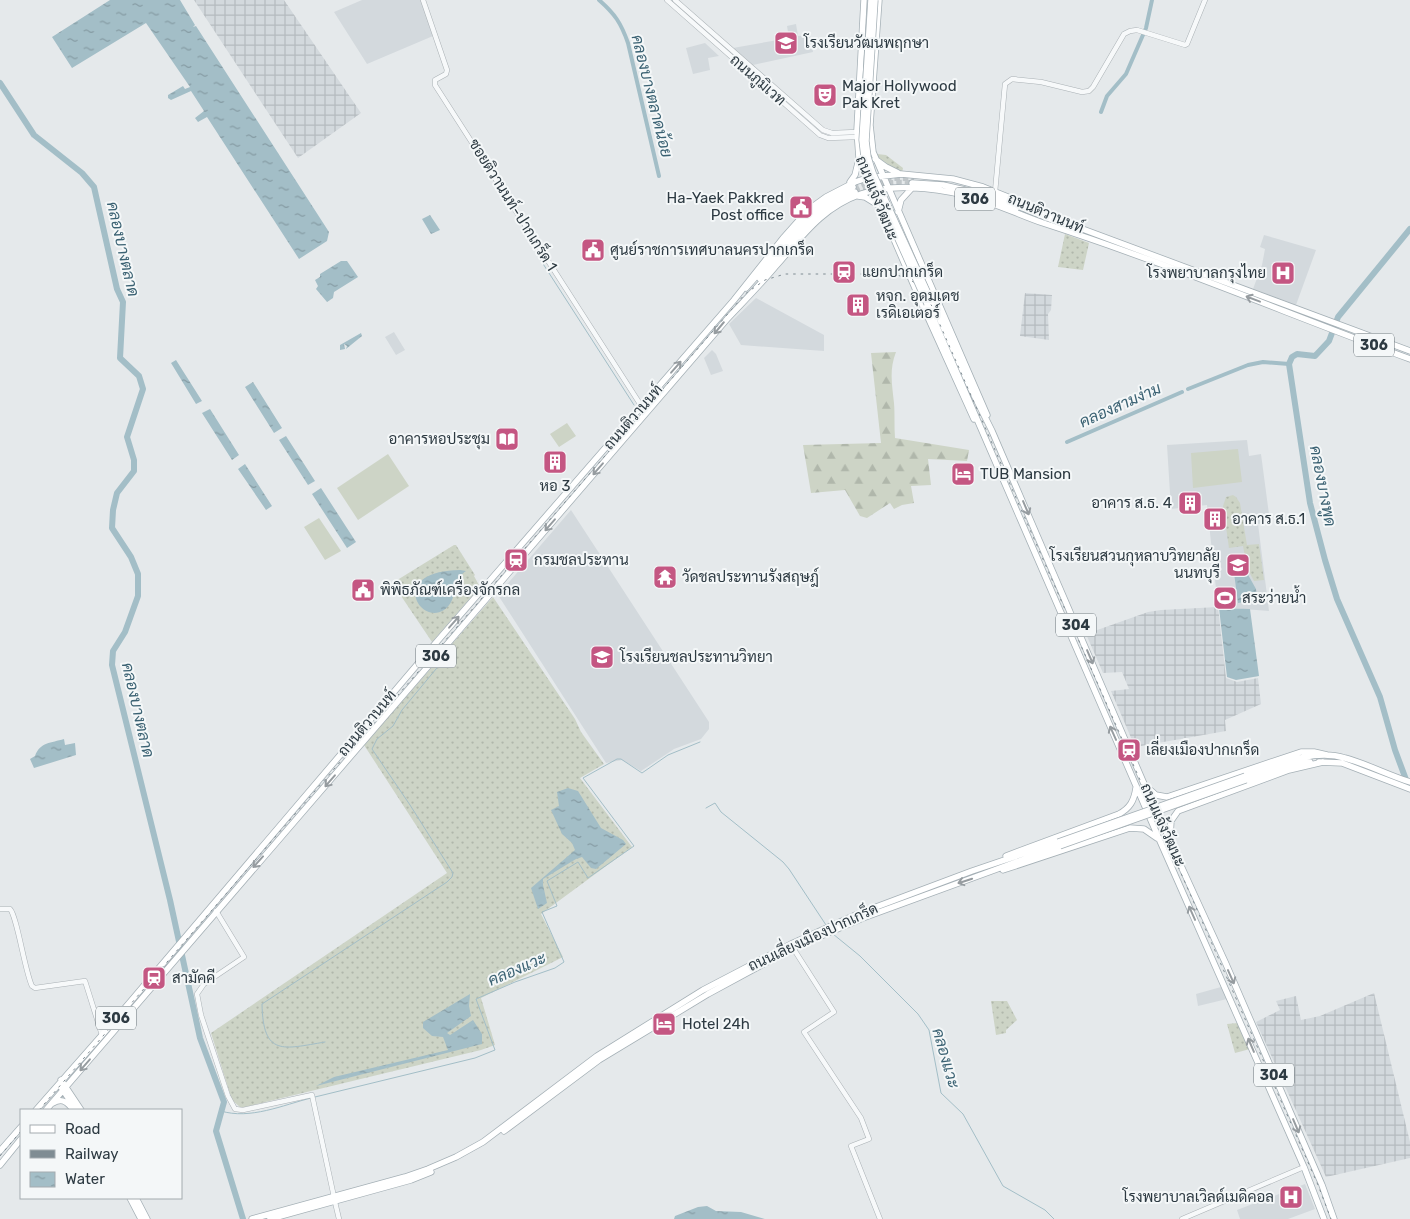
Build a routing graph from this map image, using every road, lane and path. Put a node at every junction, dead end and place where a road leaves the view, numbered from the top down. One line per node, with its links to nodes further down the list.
1 (423, 0): 33 (street, ซอยติวานนท์-ปากเกร็ด 1)
2 (666, 0): 11 (street, ถนนภูมิเวท)
3 (675, 0): 11 (street, ถนนภูมิเวท)
4 (866, 0): 8 (main road, ถนนแจ้งวัฒนะ)
5 (871, 0): 29 (main road, ถนนแจ้งวัฒนะ, bridge)
6 (877, 0): 9 (main road, ถนนแจ้งวัฒนะ); 29 (main road, ถนนแจ้งวัฒนะ, bridge)
7 (1205, 0): 22 (street)
8 (858, 111): 9 (main road); 10 (main road, ถนนแจ้งวัฒนะ)
9 (871, 112): 13 (main road, ถนนแจ้งวัฒนะ)
10 (857, 134): 11 (street, ถนนภูมิเวท); 12 (main road, ถนนแจ้งวัฒนะ)
11 (847, 135)
12 (860, 158): 16 (main road, ถนนแจ้งวัฒนะ); 18 (main road)
13 (875, 159): 14 (main road); 15 (main road, ถนนแจ้งวัฒนะ)
14 (901, 174): 15 (main road, ถนนติวานนท์ / 306); 22 (main road, ถนนติวานนท์ / 306)
15 (882, 176): 16 (main road, ถนนติวานนท์ / 306); 19 (main road, ถนนแจ้งวัฒนะ / 304)
16 (867, 178): 18 (main road, ถนนติวานนท์ / 306); 20 (main road, ถนนแจ้งวัฒนะ / 304)
17 (913, 183): 19 (main road, ถนนติวานนท์ / 306); 24 (main road); 25 (main road, ถนนติวานนท์ / 306); 25 (main road, 306)
18 (846, 186): 28 (main road, ถนนติวานนท์ / 306)
19 (887, 188): 20 (main road, ถนนติวานนท์ / 306); 24 (main road, ถนนแจ้งวัฒนะ / 304)
20 (872, 190): 21 (main road, ถนนติวานนท์ / 306); 23 (main road, ถนนแจ้งวัฒนะ / 304)
21 (854, 192): 23 (main road); 28 (main road, 306); 37 (main road, ถนนติวานนท์ / 306, one-way to 37)
22 (995, 192): 25 (main road, ถนนติวานนท์ / 306)
23 (878, 205): 27 (main road, ถนนแจ้งวัฒนะ / 304)
24 (898, 212): 26 (main road, ถนนแจ้งวัฒนะ / 304)
25 (1060, 224): 30 (main road, ถนนติวานนท์ / 306)
26 (913, 245): 27 (main road); 34 (main road, ถนนแจ้งวัฒนะ / 304)
27 (900, 252): 35 (main road, ถนนแจ้งวัฒนะ / 304)
28 (734, 300): 33 (main road, ถนนติวานนท์ / 306, one-way to 28)
29 (930, 303): 34 (main road, ถนนแจ้งวัฒนะ); 35 (main road, ถนนแจ้งวัฒนะ)
30 (1336, 328): 31 (main road, ถนนติวานนท์ / 306); 32 (main road, ถนนติวานนท์ / 306)
31 (1410, 352)
32 (1410, 359)
33 (642, 407): 36 (main road, ถนนติวานนท์ / 306)
34 (992, 431): 45 (main road, ถนนแจ้งวัฒนะ / 304, one-way to 45)
35 (984, 436): 44 (main road, ถนนแจ้งวัฒนะ / 304, one-way to 35)
36 (608, 445): 37 (main road); 38 (main road, ถนนติวานนท์ / 306)
37 (614, 451): 39 (main road, ถนนติวานนท์ / 306, one-way to 39)
38 (576, 483): 39 (main road); 51 (main road, ถนนติวานนท์ / 306, one-way to 38)
39 (582, 488): 55 (main road, ถนนติวานนท์ / 306, one-way to 55)
40 (1327, 755): 42 (main road, ถนนเลี่ยงเมืองปากเกร็ด); 43 (main road, ถนนเลี่ยงเมืองปากเกร็ด); 47 (main road)
41 (1323, 762): 42 (main road, ถนนเลี่ยงเมืองปากเกร็ด); 46 (main road, ถนนเลี่ยงเมืองปากเกร็ด); 48 (main road)
42 (1246, 778): 59 (main road, ถนนเลี่ยงเมืองปากเกร็ด, bridge)
43 (1410, 782)
44 (1136, 786): 50 (main road, ถนนแจ้งวัฒนะ / 304); 52 (main road)
45 (1146, 786): 47 (main road); 49 (main road, ถนนแจ้งวัฒนะ / 304)
46 (1407, 788)
47 (1188, 790): 48 (main road)
48 (1196, 804): 57 (main road)
49 (1154, 807): 50 (main road); 53 (main road, ถนนแจ้งวัฒนะ / 304)
50 (1146, 810): 54 (main road, ถนนแจ้งวัฒนะ / 304)
51 (286, 818): 55 (main road); 67 (main road, ถนนติวานนท์ / 306)
52 (1107, 819): 56 (main road); 60 (main road)
53 (1160, 819): 54 (main road); 57 (main road, ถนนแจ้งวัฒนะ / 304)
54 (1151, 821): 58 (main road, ถนนแจ้งวัฒนะ / 304)
55 (291, 826): 63 (main road, ถนนติวานนท์ / 306, one-way to 63)
56 (1112, 834): 58 (main road); 61 (main road)
57 (1170, 840): 93 (main road, ถนนแจ้งวัฒนะ / 304, one-way to 93)
58 (1160, 841): 81 (main road, ถนนแจ้งวัฒนะ / 304, one-way to 58)
59 (1059, 844): 60 (main road, ถนนเลี่ยงเมืองปากเกร็ด); 61 (main road, ถนนเลี่ยงเมืองปากเกร็ด)
60 (972, 871): 64 (main road, ถนนเลี่ยงเมืองปากเกร็ด)
61 (982, 876): 64 (main road, ถนนเลี่ยงเมืองปากเกร็ด, one-way to 64)
62 (0, 909): 67 (street)
63 (216, 911): 69 (main road, ถนนติวานนท์ / 306, one-way to 69); 84 (street)
64 (832, 928): 65 (main road, ถนนเลี่ยงเมืองปากเกร็ด)
65 (823, 933): 66 (main road, ถนนเลี่ยงเมืองปากเกร็ด); 84 (main road, ถนนเลี่ยงเมืองปากเกร็ด)
66 (793, 948): 84 (main road, ถนนเลี่ยงเมืองปากเกร็ด); 90 (street)
67 (102, 1035): 68 (main road, ถนนติวานนท์ / 306)
68 (60, 1081): 69 (main road); 72 (main road, ถนนติวานนท์ / 306)
69 (65, 1088): 70 (main road); 71 (main road, ถนนติวานนท์ / 306)
70 (69, 1095): 75 (main road); 76 (main road)
71 (52, 1104): 73 (main road, ถนนติวานนท์ / 306); 74 (main road)
72 (37, 1109)
73 (47, 1109)
74 (74, 1109)
75 (75, 1109)
76 (80, 1109)
77 (20, 1128): 79 (main road)
78 (20, 1140): 80 (main road)
79 (0, 1151)
80 (0, 1164)
81 (1304, 1167): 91 (street); 92 (main road, ถนนแจ้งวัฒนะ / 304)
82 (131, 1199): 85 (main road)
83 (137, 1199): 86 (main road)
84 (334, 1199): 87 (main road, ถนนเลี่ยงเมืองปากเกร็ด); 88 (main road, ถนนเลี่ยงเมืองปากเกร็ด); 89 (street)
85 (141, 1219)
86 (147, 1219)
87 (252, 1219)
88 (270, 1219)
89 (339, 1219)
90 (880, 1219)
91 (1182, 1219)
92 (1324, 1219)
93 (1334, 1219)

